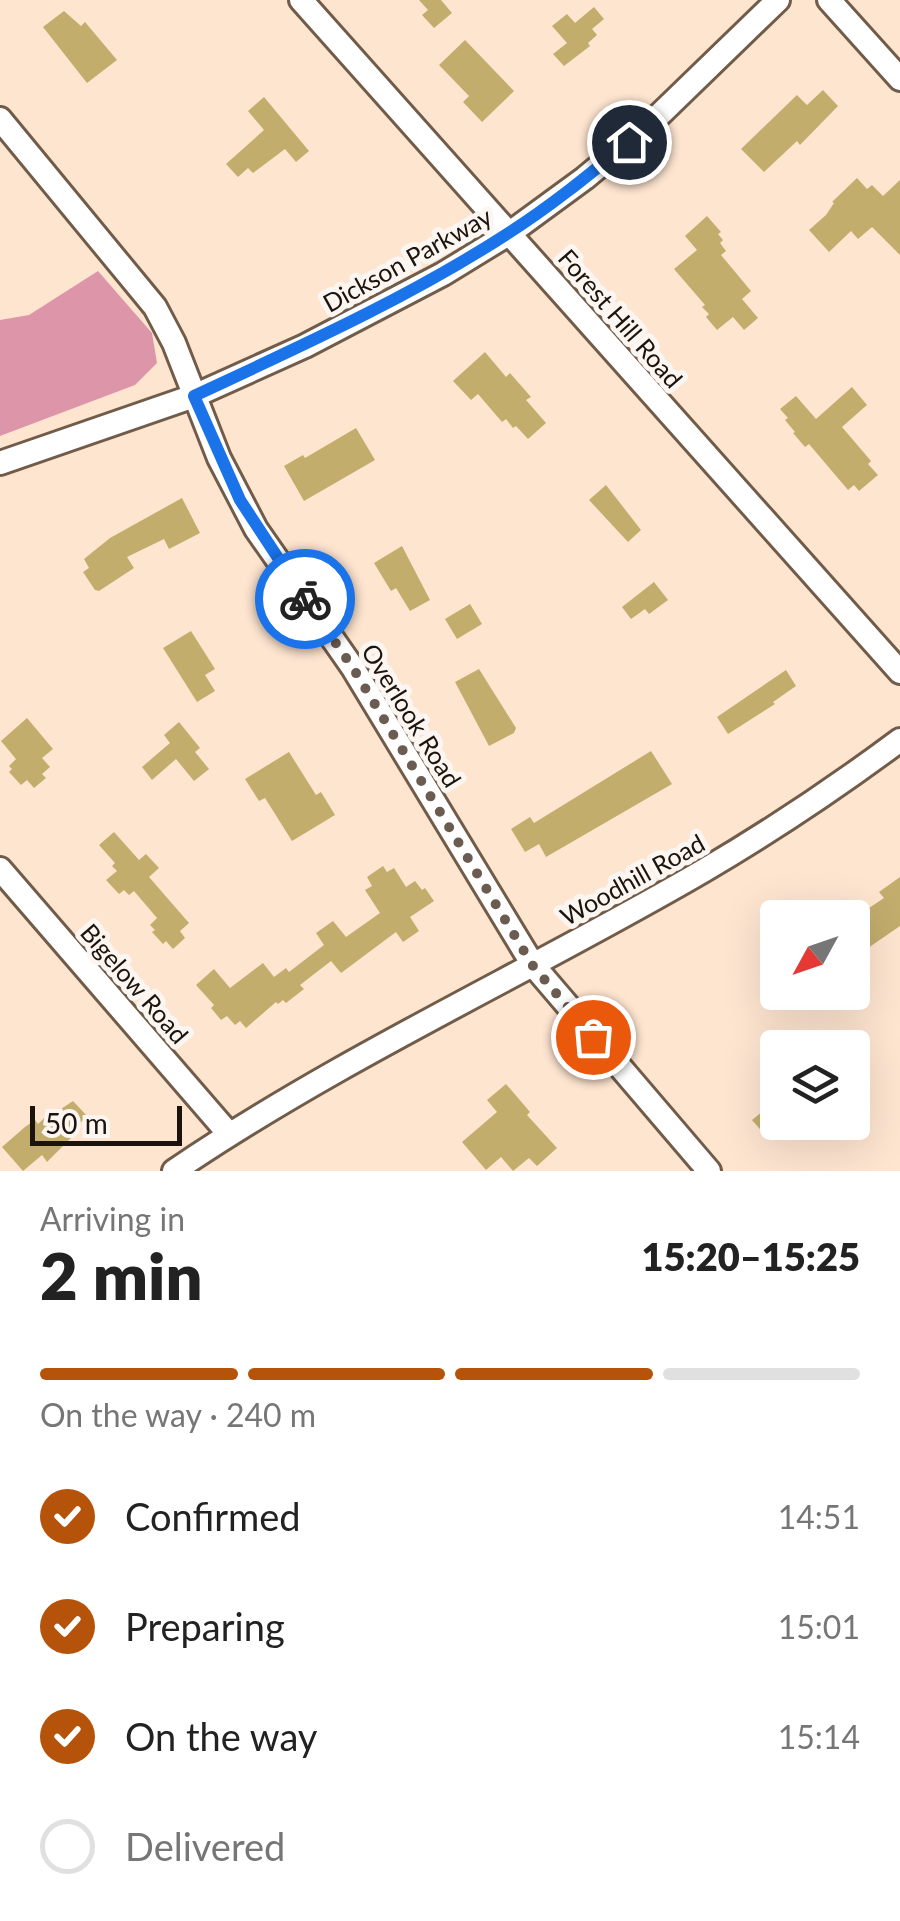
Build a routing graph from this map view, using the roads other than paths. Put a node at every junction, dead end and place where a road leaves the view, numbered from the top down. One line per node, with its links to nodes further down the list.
1 (301, 0): 6 (street, Forest Hill Road)
2 (778, 0): 6 (street, Dickson Parkway)
3 (829, 0): 4 (street)
4 (900, 78)
5 (0, 119): 7 (street, Overlook Road)
6 (510, 233): 7 (street, Dickson Parkway); 9 (street, Forest Hill Road)
7 (194, 396): 8 (street, Dickson Parkway); 12 (street, Overlook Road)
8 (0, 464)
9 (900, 672)
10 (900, 740): 12 (street, Woodhill Road)
11 (0, 868): 13 (street, Bigelow Road)
12 (533, 966): 13 (street, Woodhill Road); 15 (street, Overlook Road)
13 (229, 1134): 14 (street, Woodhill Road)
14 (174, 1171)
15 (709, 1171)

